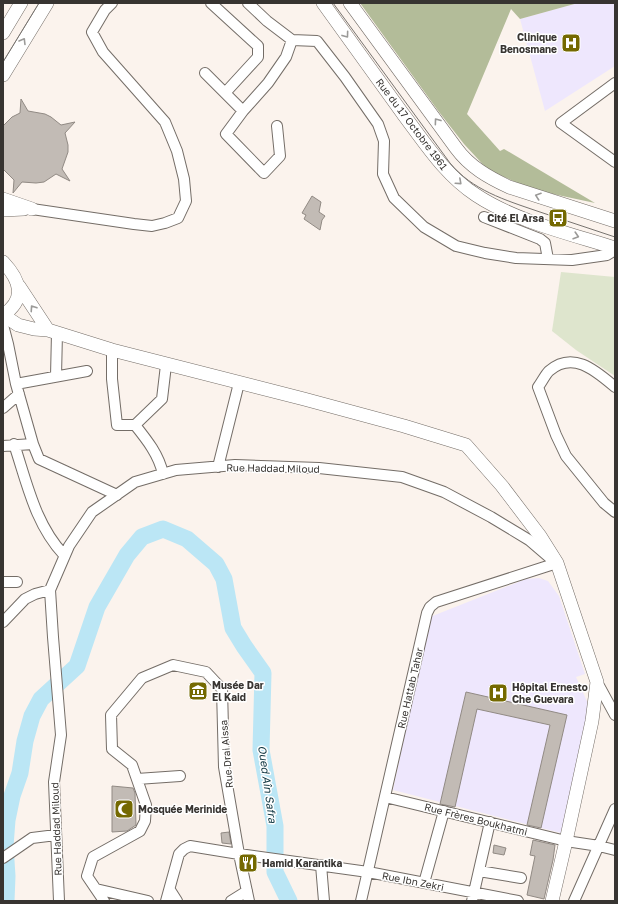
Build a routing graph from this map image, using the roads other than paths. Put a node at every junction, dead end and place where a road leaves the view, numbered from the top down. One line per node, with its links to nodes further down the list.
1 (21, 3): 8 (main road)
2 (47, 3): 11 (main road, one-way to 2)
3 (112, 3): 18 (street)
4 (211, 3): 13 (street)
5 (248, 3): 9 (street)
6 (323, 3): 24 (main road, Rue du 17 Octobre 1961, one-way to 24)
7 (350, 3): 21 (main road, Rue du 17 Octobre 1961, one-way to 7)
8 (3, 33)
9 (292, 40): 14 (street); 25 (street)
10 (205, 73): 13 (street)
11 (3, 75)
12 (615, 83): 16 (street)
13 (225, 93): 14 (street)
14 (243, 112): 15 (street)
15 (277, 126)
16 (615, 162)
17 (3, 199): 18 (main road)
18 (32, 209): 19 (main road)
19 (3, 210)
20 (615, 210): 21 (main road)
21 (593, 214): 23 (main road, Rue du 17 Octobre 1961)
22 (484, 217): 25 (street)
23 (615, 221)
24 (615, 249): 25 (street)
25 (548, 259)
26 (3, 262): 27 (main road)
27 (19, 286): 28 (main road); 30 (main road, one-way to 27)
28 (3, 315): 30 (main road)
29 (3, 325): 31 (street)
30 (52, 331): 32 (main road); 35 (street)
31 (6, 344): 37 (street)
32 (112, 350): 33 (main road); 41 (street)
33 (166, 365): 36 (main road); 41 (street)
34 (87, 371): 35 (street)
35 (56, 376): 37 (street)
36 (239, 383): 45 (street); 50 (main road)
37 (16, 384): 39 (street)
38 (615, 387): 48 (street)
39 (19, 394): 40 (street); 43 (street)
40 (3, 408)
41 (135, 425): 46 (street)
42 (14, 444): 43 (street); 44 (street); 49 (street)
43 (34, 444): 47 (street)
44 (3, 446)
45 (218, 467): 46 (street, Rue Haddad Miloud); 50 (street, Rue Haddad Miloud)
46 (163, 474): 47 (street, Rue Haddad Miloud)
47 (117, 495): 49 (street, Rue Haddad Miloud)
48 (615, 512)
49 (64, 555): 53 (street, Rue Haddad Miloud)
50 (556, 563): 55 (main road); 59 (street, Rue Hattab Tahar)
51 (3, 582): 52 (street)
52 (17, 582)
53 (50, 590): 54 (street); 63 (street, Rue Haddad Miloud)
54 (3, 622)
55 (597, 682): 56 (street); 64 (main road)
56 (615, 715)
57 (180, 776): 58 (street)
58 (137, 779): 67 (street, Rue Drai Aissa); 74 (street, Rue Drai Aissa)
59 (385, 797): 61 (street, Rue Frères Boukhatmi); 71 (street, Rue Hattab Tahar)
60 (615, 809): 65 (street)
61 (444, 811): 62 (street, Rue Frères Boukhatmi); 73 (street)
62 (490, 822): 64 (street, Rue Frères Boukhatmi); 70 (street)
63 (56, 835): 68 (street); 78 (street, Rue Haddad Miloud)
64 (566, 841): 65 (street, Rue Frères Boukhatmi); 87 (main road)
65 (599, 846): 66 (street, Rue Frères Boukhatmi); 88 (street)
66 (615, 850)
67 (243, 854): 69 (street, Rue Ibn Zekri); 75 (street, Rue Ibn Zekri); 76 (street)
68 (3, 858)
69 (321, 865): 71 (street, Rue Ibn Zekri); 84 (street)
70 (479, 870): 72 (street); 77 (street)
71 (368, 872): 73 (street, Rue Ibn Zekri); 85 (street, Rue Hattab Tahar)
72 (521, 878)
73 (424, 883): 77 (street, Rue Ibn Zekri)
74 (96, 889): 79 (street, Rue Drai Aissa); 80 (street)
75 (170, 890): 81 (street); 82 (street)
76 (248, 896): 83 (street)
77 (473, 897): 86 (street, Rue Ibn Zekri)
78 (57, 898)
79 (104, 901)
80 (148, 901)
81 (166, 901)
82 (177, 901)
83 (231, 901)
84 (324, 901)
85 (361, 901)
86 (518, 901)
87 (552, 901)
88 (574, 901)

